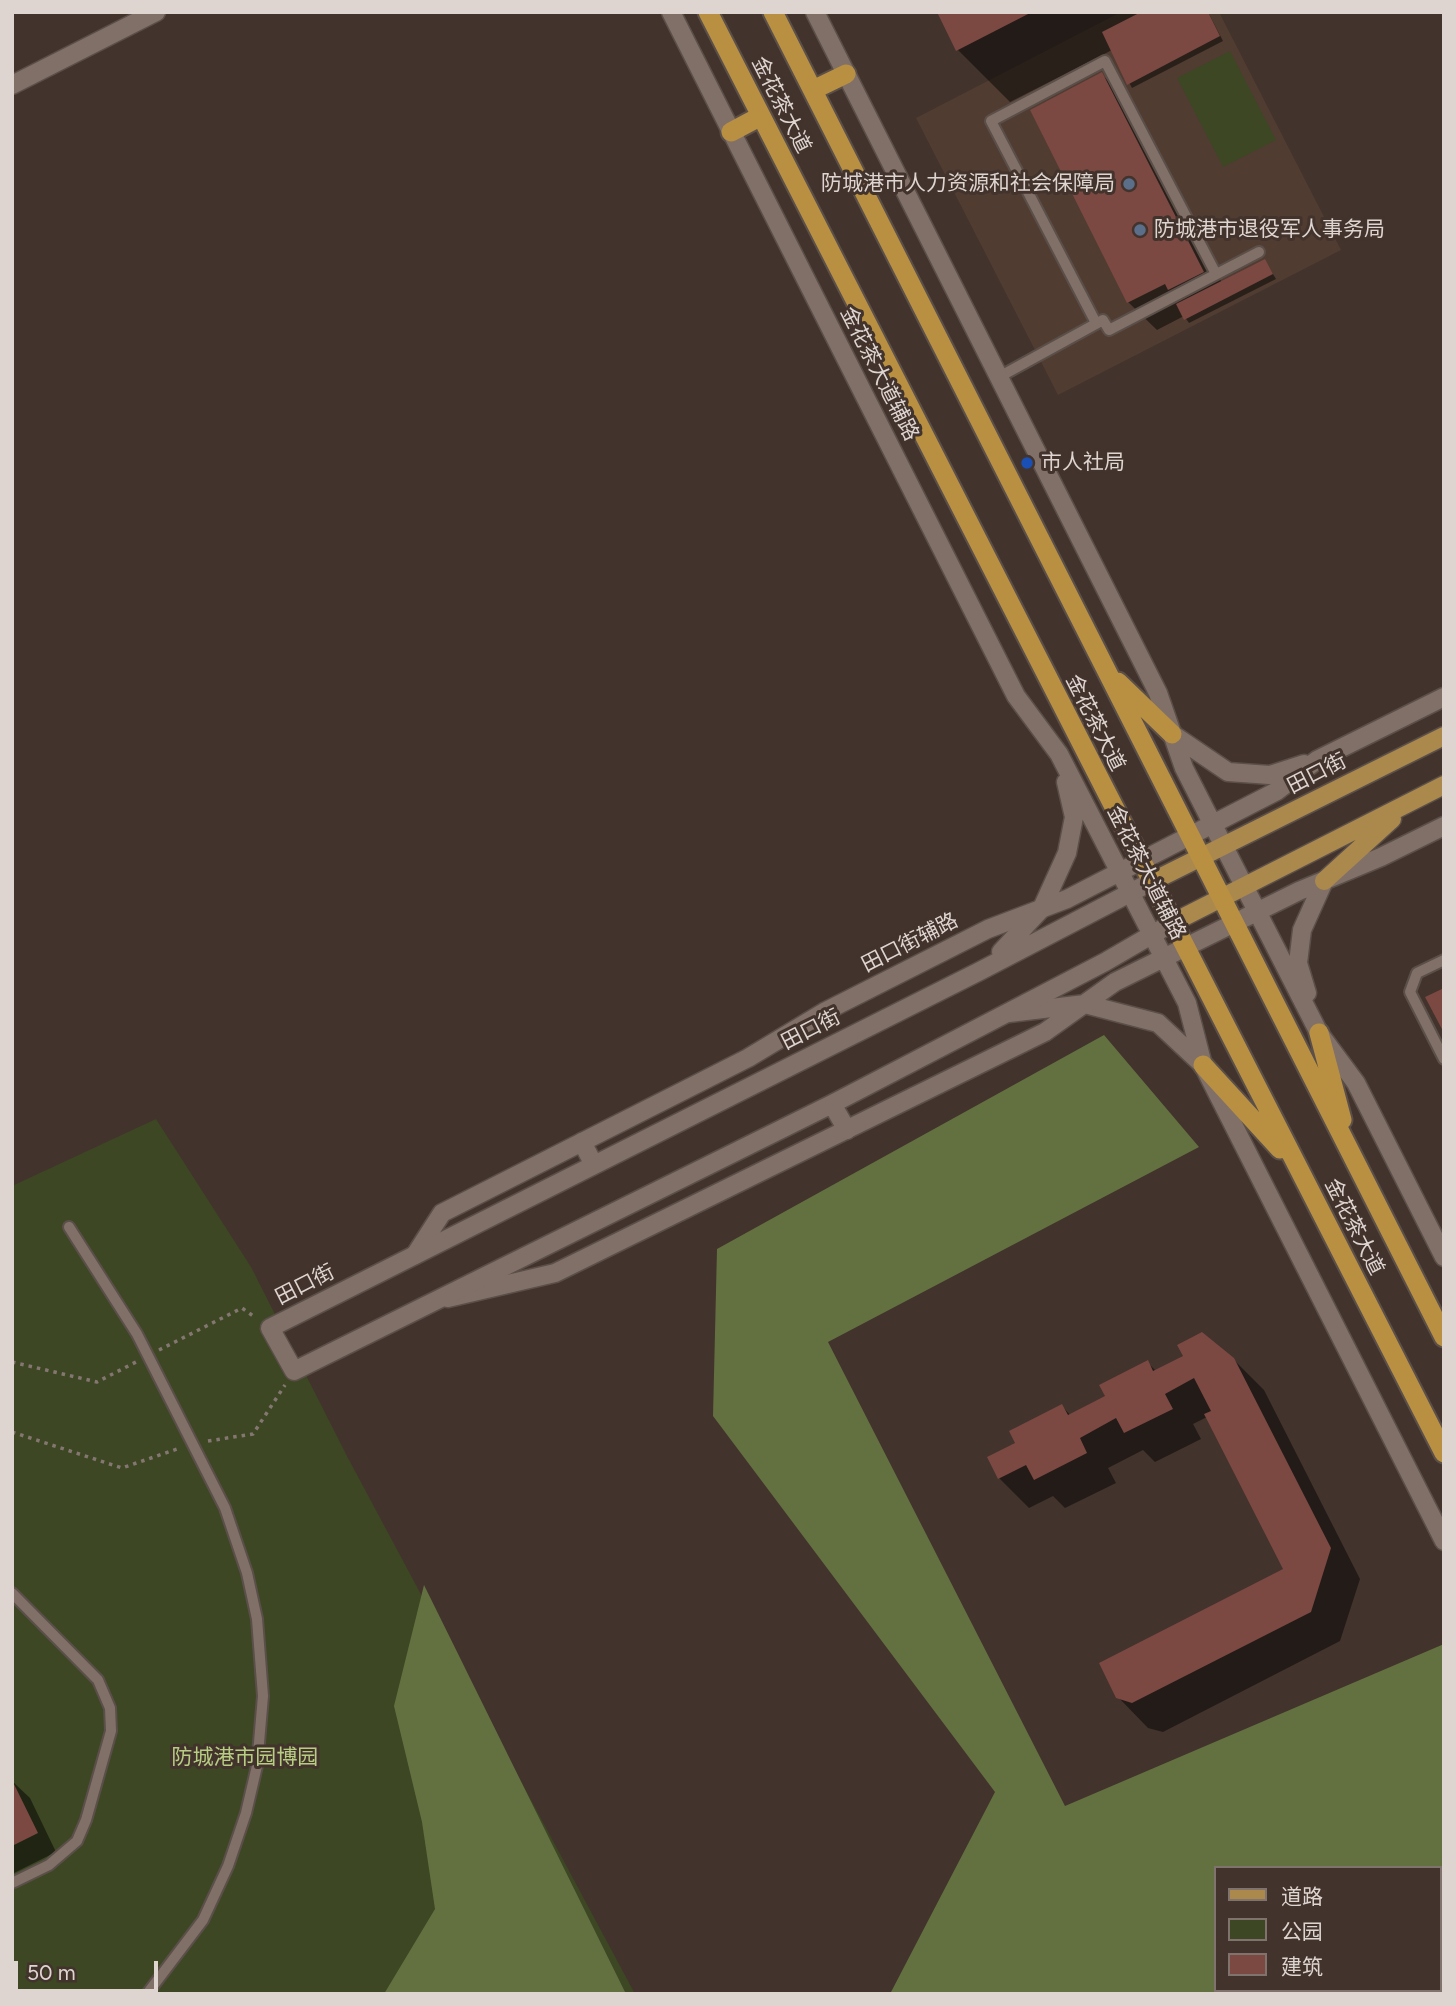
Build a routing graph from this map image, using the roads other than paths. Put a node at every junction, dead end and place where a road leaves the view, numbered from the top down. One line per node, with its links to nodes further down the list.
1 (156, 12): 7 (street)
2 (671, 12): 10 (street, 金花茶大道辅路)
3 (708, 12): 9 (highway, 金花茶大道)
4 (774, 12): 8 (highway, 金花茶大道)
5 (815, 12): 6 (street)
6 (846, 74): 8 (highway); 14 (street)
7 (12, 85)
8 (813, 90): 15 (highway, 金花茶大道)
9 (761, 116): 10 (highway); 28 (highway, 金花茶大道)
10 (731, 132): 19 (street, 金花茶大道辅路)
11 (1259, 252): 12 (lane)
12 (1216, 274): 13 (lane); 13 (lane)
13 (1096, 323): 14 (lane)
14 (999, 377): 17 (street)
15 (1107, 671): 17 (highway); 25 (highway, 金花茶大道)
16 (1444, 696): 20 (street, 田口街辅路)
17 (1172, 733): 20 (street); 23 (street)
18 (1444, 736): 26 (main road, 田口街)
19 (1059, 754): 29 (street, 金花茶大道辅路); 35 (street)
20 (1317, 760): 23 (street, 田口街辅路)
21 (1444, 785): 22 (main road)
22 (1410, 802): 30 (main road); 32 (main road)
23 (1212, 824): 25 (street, 田口街辅路); 26 (street)
24 (1444, 826): 30 (street)
25 (1190, 835): 27 (highway, 金花茶大道); 28 (street, 田口街辅路)
26 (1223, 846): 27 (main road, 田口街); 32 (street)
27 (1201, 857): 31 (main road, 田口街); 34 (highway, 金花茶大道)
28 (1140, 861): 29 (street, 田口街辅路); 31 (highway, 金花茶大道)
29 (1119, 872): 33 (street, 金花茶大道辅路); 35 (street, 田口街辅路)
30 (1324, 881): 36 (street); 46 (street)
31 (1151, 882): 33 (street, 田口街); 37 (highway, 金花茶大道)
32 (1245, 886): 34 (main road); 36 (street)
33 (1130, 892): 39 (street, 金花茶大道辅路); 43 (street, 田口街)
34 (1221, 898): 37 (main road); 38 (highway, 金花茶大道)
35 (1042, 908): 43 (street); 51 (street, 田口街辅路)
36 (1257, 912): 38 (street); 46 (street)
37 (1172, 923): 39 (street); 40 (highway, 金花茶大道)
38 (1234, 924): 40 (street); 52 (highway, 金花茶大道)
39 (1151, 934): 41 (street, 金花茶大道辅路); 45 (street)
40 (1184, 948): 41 (street); 54 (highway, 金花茶大道)
41 (1164, 958): 44 (street); 48 (street, 金花茶大道辅路)
42 (1444, 960): 47 (lane)
43 (980, 971): 53 (street, 田口街)
44 (1085, 1004): 45 (street); 48 (street); 50 (street)
45 (1005, 1013): 49 (street)
46 (1319, 1033): 52 (highway); 57 (street)
47 (1444, 1059)
48 (1203, 1065): 54 (highway); 61 (street, 金花茶大道辅路)
49 (832, 1104): 50 (street); 58 (street)
50 (846, 1130): 58 (street)
51 (582, 1142): 53 (street); 56 (street, 田口街辅路)
52 (1353, 1158): 59 (highway, 金花茶大道)
53 (594, 1165): 56 (street, 田口街)
54 (1298, 1168): 60 (highway, 金花茶大道)
55 (69, 1227): 64 (lane)
56 (415, 1255): 58 (street, 田口街)
57 (1444, 1257)
58 (433, 1302)
59 (1444, 1338)
60 (1444, 1452)
61 (1444, 1541)
62 (12, 1593): 63 (lane)
63 (12, 1883)
64 (147, 1994)

